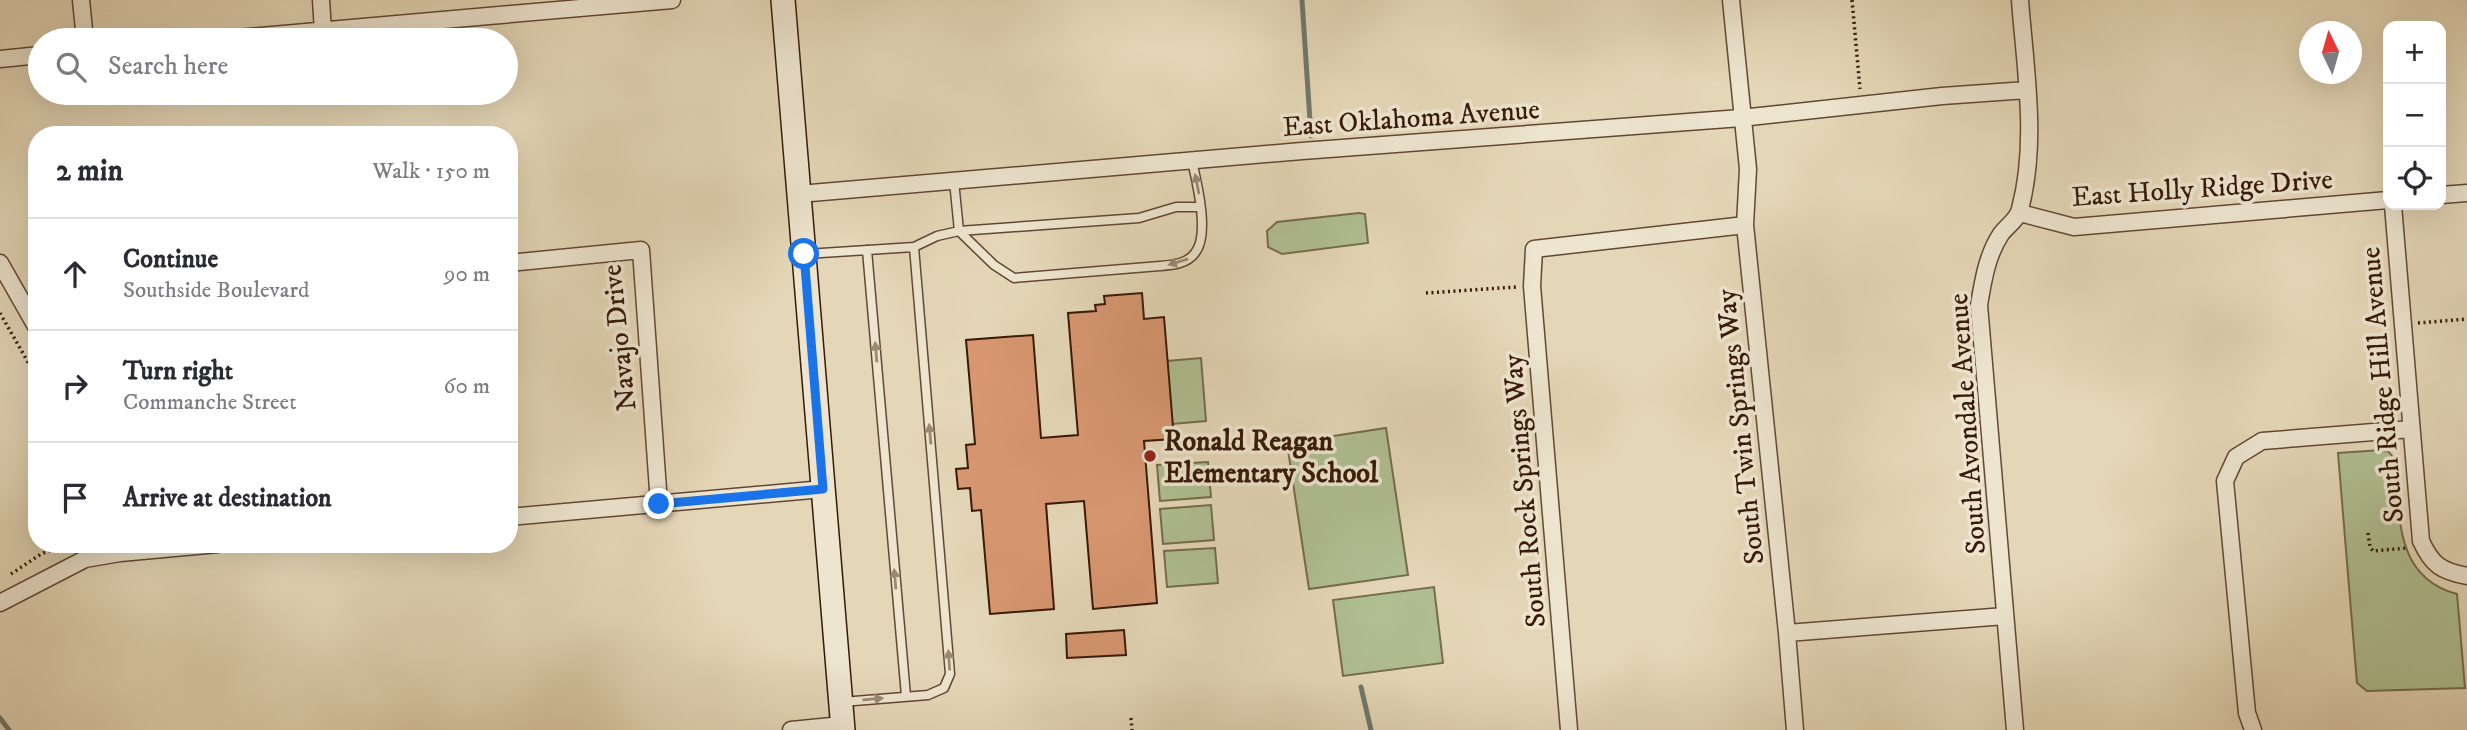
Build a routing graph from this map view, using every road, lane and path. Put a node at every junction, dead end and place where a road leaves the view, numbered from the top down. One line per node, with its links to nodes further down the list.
1 (81, 0): 8 (street)
2 (321, 0): 9 (street)
3 (672, 0): 10 (street)
4 (783, 0): 19 (main road)
5 (1731, 0): 15 (street, South Twin Springs Way)
6 (1852, 0): 14 (path)
7 (2020, 0): 13 (street, South Avondale Avenue)
8 (84, 28)
9 (323, 28)
10 (357, 28)
11 (28, 56): 12 (street)
12 (0, 59)
13 (2027, 90): 14 (street, East Oklahoma Avenue); 24 (street, South Avondale Avenue)
14 (1861, 104): 15 (street, East Oklahoma Avenue)
15 (1741, 118): 16 (street, East Oklahoma Avenue); 25 (street, South Twin Springs Way)
16 (1192, 161): 17 (street, East Oklahoma Avenue); 22 (lane, one-way to 16)
17 (954, 181): 19 (street, East Oklahoma Avenue); 26 (lane)
18 (2467, 193): 20 (street)
19 (799, 194): 29 (main road)
20 (2446, 195)
21 (2383, 200): 24 (street, East Holly Ridge Drive)
22 (1200, 207): 26 (lane); 26 (lane, one-way to 26)
23 (2393, 210): 39 (street, South Ridge Hill Avenue)
24 (2020, 212): 50 (street, South Avondale Avenue)
25 (1745, 225): 32 (street, South Rock Springs Way); 51 (street, South Twin Springs Way)
26 (958, 231): 27 (lane)
27 (914, 247): 28 (lane); 52 (lane, one-way to 27)
28 (867, 250): 29 (lane); 52 (lane, one-way to 28)
29 (804, 254): 40 (main road)
30 (518, 262): 41 (street, Navajo Drive)
31 (0, 263): 34 (street)
32 (1532, 286): 33 (path); 57 (street, South Rock Springs Way)
33 (1426, 293)
34 (28, 312)
35 (0, 313): 38 (path)
36 (2467, 319): 37 (path)
37 (2418, 323)
38 (28, 362)
39 (2411, 429): 48 (street, South Ridge Hill Avenue); 60 (street)
40 (823, 489): 41 (street); 54 (main road)
41 (659, 504): 42 (street)
42 (518, 516)
43 (2368, 533): 44 (path)
44 (2407, 548)
45 (44, 553): 47 (path)
46 (106, 553): 49 (street)
47 (11, 574)
48 (2467, 576)
49 (0, 603)
50 (2005, 616): 51 (street); 59 (street, South Avondale Avenue)
51 (1787, 633): 58 (street, South Twin Springs Way)
52 (906, 696): 54 (lane, one-way to 52)
53 (1131, 718): 56 (path)
54 (842, 719): 55 (street)
55 (791, 730)
56 (1132, 730)
57 (1569, 730)
58 (1795, 730)
59 (2015, 730)
60 (2253, 730)

